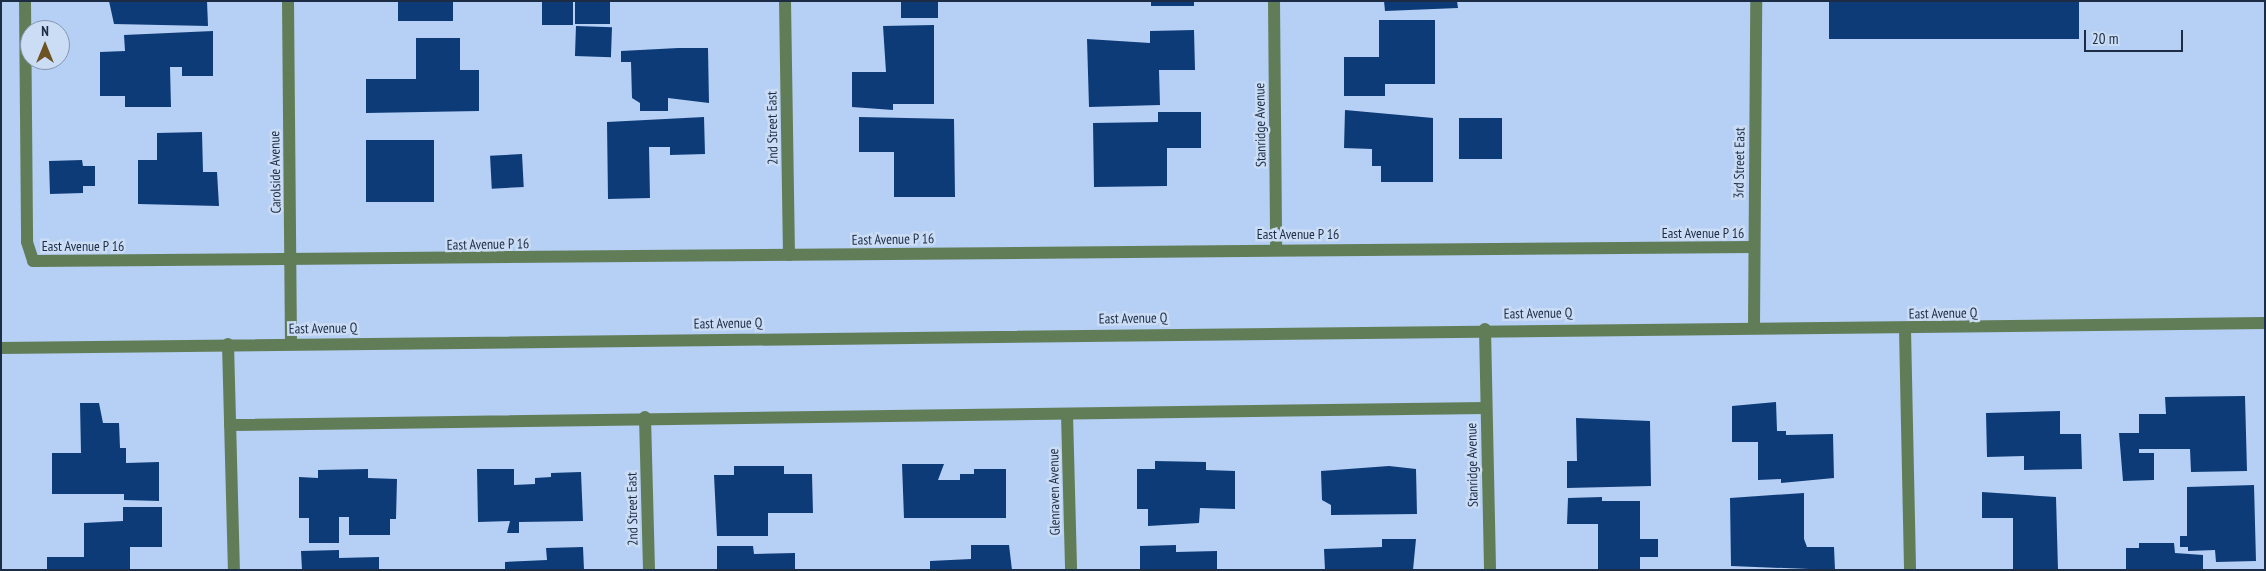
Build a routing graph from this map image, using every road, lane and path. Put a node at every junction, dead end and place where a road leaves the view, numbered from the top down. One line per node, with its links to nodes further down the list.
1 (25, 1): 9 (street, East Avenue P 16)
2 (288, 1): 9 (street, Carolside Avenue)
3 (785, 1): 8 (street, 2nd Street East)
4 (1274, 1): 7 (street, Stanridge Avenue)
5 (1756, 1): 6 (street, 3rd Street East)
6 (1753, 248): 7 (street, East Avenue P 16); 11 (street, 3rd Street East)
7 (1276, 249): 8 (street, East Avenue P 16)
8 (789, 255): 9 (street, East Avenue P 16)
9 (290, 261): 14 (street, Carolside Avenue)
10 (2265, 323): 13 (street, East Avenue Q)
11 (1754, 326): 12 (street, East Avenue Q); 13 (street, East Avenue Q)
12 (1485, 329): 14 (street, East Avenue Q); 17 (street, Stanridge Avenue)
13 (1905, 329): 25 (street)
14 (291, 343): 15 (street, East Avenue Q)
15 (228, 344): 16 (street, East Avenue Q); 20 (street)
16 (1, 348)
17 (1486, 408): 18 (street); 24 (street, Stanridge Avenue)
18 (1067, 414): 19 (street); 23 (street, Glenraven Avenue)
19 (645, 417): 20 (street); 22 (street, 2nd Street East)
20 (230, 425): 21 (street)
21 (234, 570)
22 (648, 570)
23 (1071, 570)
24 (1490, 570)
25 (1910, 570)

